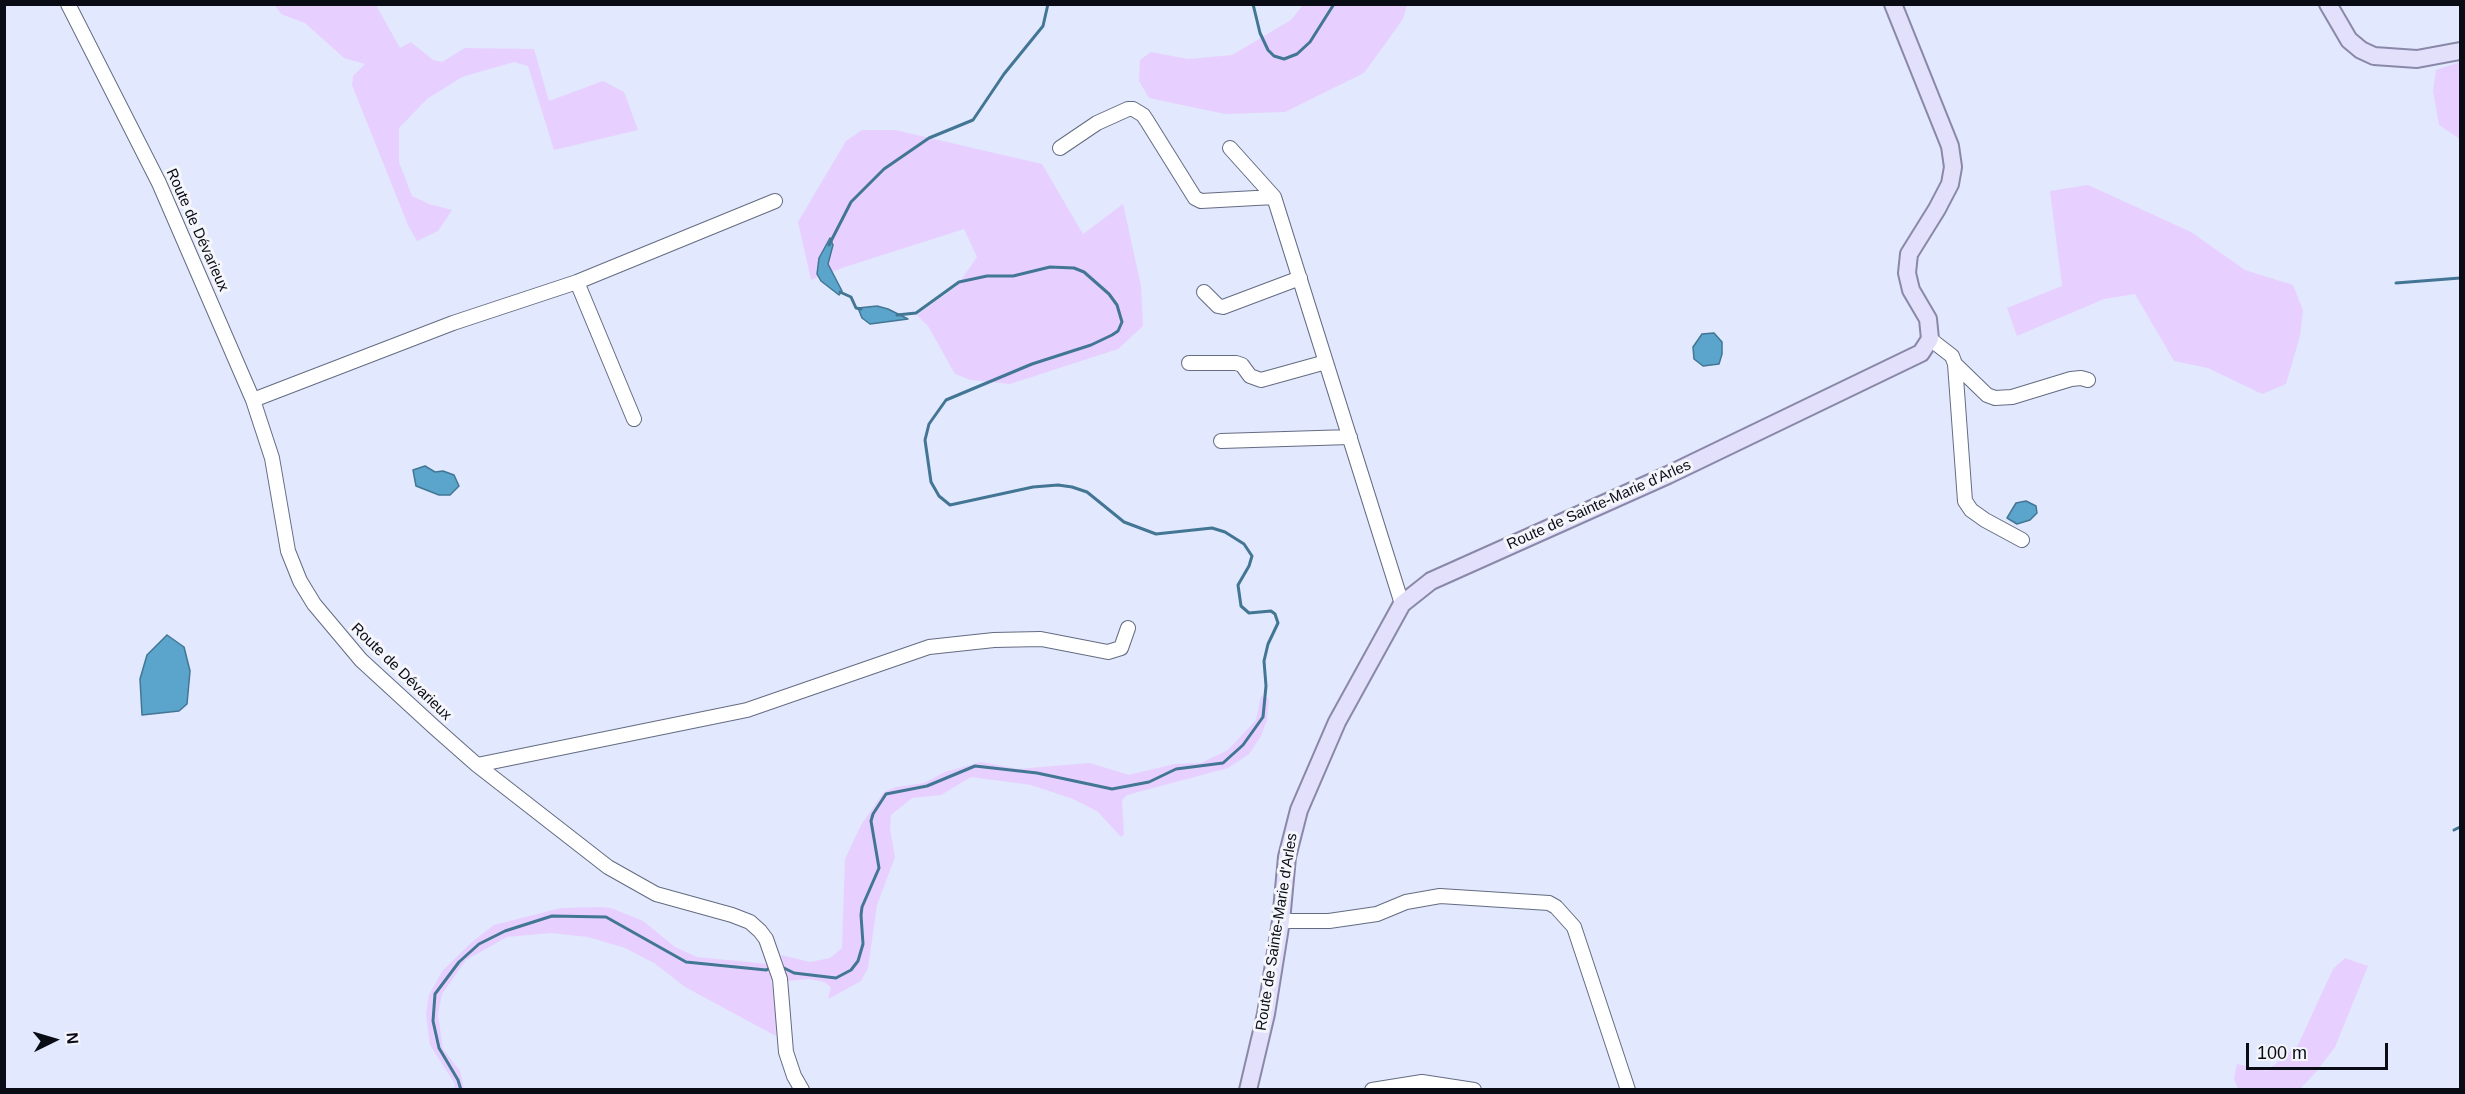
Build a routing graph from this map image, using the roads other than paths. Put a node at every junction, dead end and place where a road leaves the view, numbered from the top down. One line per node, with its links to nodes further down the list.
1 (68, 4): 17 (street, Route de Dévarieux)
2 (1893, 4): 12 (main road)
3 (2328, 4): 4 (main road)
4 (2460, 51)
5 (1060, 148): 7 (street)
6 (1230, 148): 7 (street)
7 (1274, 198): 9 (street)
8 (775, 201): 10 (street)
9 (1300, 278): 11 (street); 13 (street)
10 (577, 282): 17 (street); 18 (street)
11 (1204, 292)
12 (1930, 339): 15 (street); 22 (main road, Route de Sainte-Marie d'Arles)
13 (1326, 362): 14 (street); 19 (street)
14 (1189, 363)
15 (1955, 364): 16 (street); 21 (street)
16 (2088, 380)
17 (253, 400): 24 (street, Route de Dévarieux)
18 (634, 419)
19 (1350, 437): 20 (street); 22 (street)
20 (1221, 441)
21 (2022, 540)
22 (1402, 604): 25 (main road, Route de Sainte-Marie d'Arles)
23 (1128, 628): 24 (street)
24 (477, 765): 26 (street, Route de Dévarieux)
25 (1281, 921): 27 (main road, Route de Sainte-Marie d'Arles); 30 (street)
26 (802, 1089)
27 (1248, 1089)
28 (1372, 1089): 29 (street)
29 (1474, 1089)
30 (1628, 1089)

